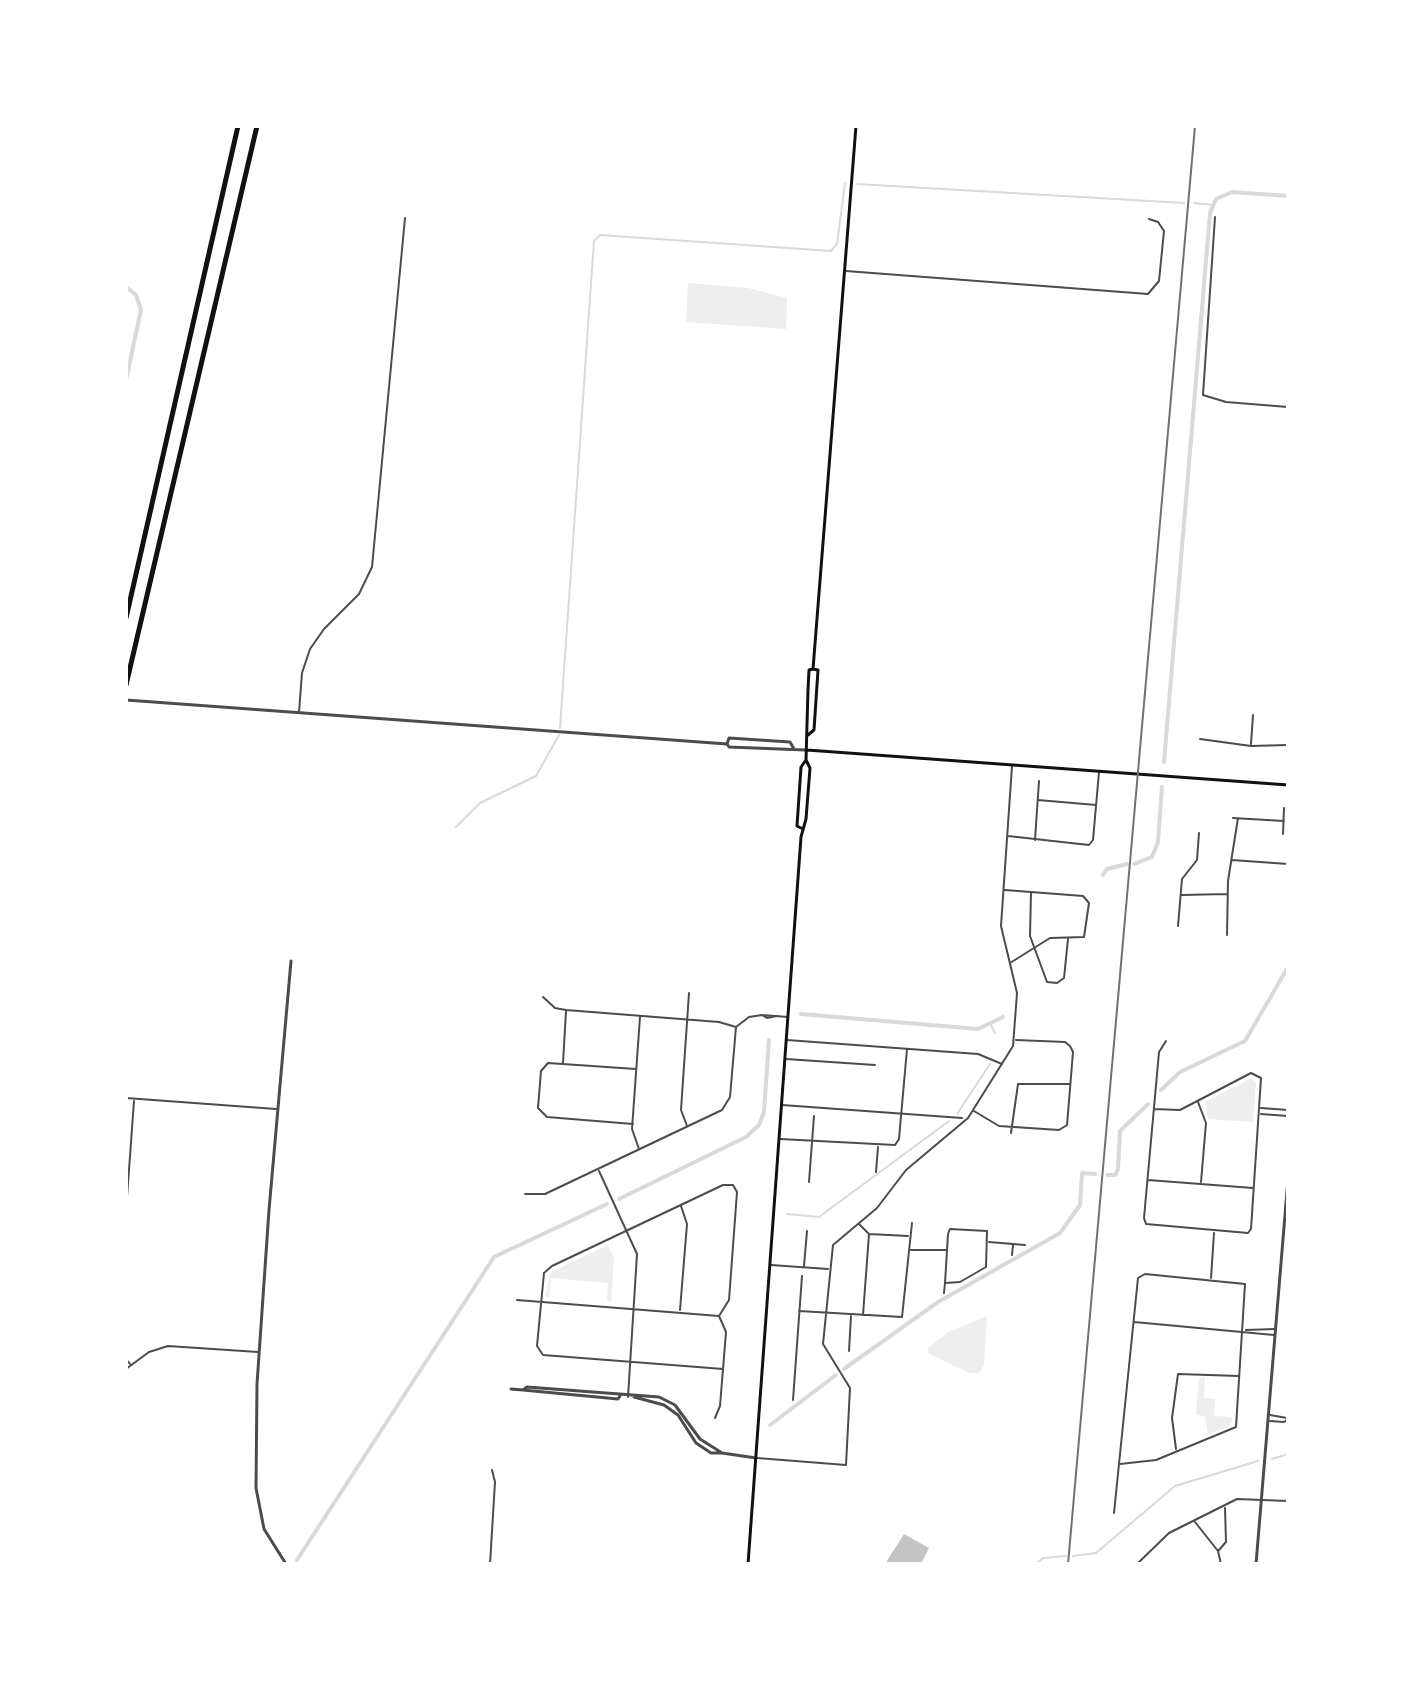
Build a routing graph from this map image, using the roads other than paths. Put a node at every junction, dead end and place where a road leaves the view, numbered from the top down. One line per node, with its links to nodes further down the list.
1 (238, 126): 9 (highway)
2 (257, 126): 11 (highway)
3 (856, 126): 7 (main road)
4 (1215, 217): 8 (street)
5 (405, 218): 13 (street)
6 (1149, 219): 7 (street)
7 (845, 271): 10 (main road)
8 (1288, 407)
9 (126, 618)
10 (813, 669): 15 (main road); 15 (main road)
11 (126, 685)
12 (126, 700): 13 (street)
13 (299, 713): 17 (street)
14 (1253, 715): 19 (street)
15 (808, 735): 21 (main road)
16 (1200, 739): 19 (street)
17 (727, 744): 20 (street); 20 (street)
18 (1288, 745): 19 (street)
19 (1251, 746)
20 (794, 749): 21 (street)
21 (807, 750): 22 (main road); 23 (main road)
22 (806, 760): 33 (main road); 33 (main road)
23 (1013, 765): 24 (main road); 36 (street)
24 (1099, 771): 26 (main road); 28 (street)
25 (1039, 781): 27 (street)
26 (1288, 785)
27 (1038, 800): 28 (street); 37 (street)
28 (1096, 805): 37 (street)
29 (1284, 808): 32 (street)
30 (1233, 818): 31 (street)
31 (1238, 818): 32 (street); 38 (street)
32 (1284, 821): 35 (street)
33 (801, 828): 54 (main road)
34 (1199, 833): 43 (street)
35 (1283, 834)
36 (1008, 836): 37 (street); 40 (street)
37 (1035, 840)
38 (1231, 860): 39 (street); 42 (street)
39 (1288, 864)
40 (1004, 890): 41 (street); 49 (street)
41 (1031, 892): 46 (street); 47 (street)
42 (1230, 894): 43 (street); 45 (street)
43 (1181, 895): 44 (street)
44 (1178, 926)
45 (1227, 935)
46 (1068, 938): 47 (street); 47 (street)
47 (1033, 948): 49 (street)
48 (291, 961): 72 (street)
49 (1009, 963): 57 (street)
50 (689, 993): 55 (street)
51 (543, 997): 52 (street)
52 (566, 1010): 53 (street); 62 (street)
53 (640, 1016): 55 (street); 65 (street)
54 (788, 1017): 56 (street); 58 (main road)
55 (687, 1019): 56 (street); 82 (street)
56 (736, 1027): 82 (street)
57 (1015, 1039): 64 (street); 66 (street)
58 (786, 1040): 60 (street); 61 (main road)
59 (1166, 1041): 73 (street)
60 (907, 1049): 64 (street); 76 (street)
61 (785, 1059): 63 (street); 70 (main road)
62 (563, 1063): 65 (street); 81 (street)
63 (875, 1065)
64 (1002, 1065): 75 (street)
65 (636, 1069): 81 (street)
66 (1070, 1084): 83 (street); 83 (street)
67 (126, 1098): 68 (street)
68 (134, 1098): 72 (street); 100 (street)
69 (1198, 1101): 71 (street); 73 (street); 94 (street)
70 (781, 1104): 76 (street); 85 (main road)
71 (1261, 1108): 74 (street); 77 (street)
72 (278, 1109): 135 (street)
73 (1154, 1109): 92 (street)
74 (1288, 1110)
75 (973, 1111): 83 (street); 101 (street)
76 (901, 1113): 80 (street); 87 (street)
77 (1260, 1114): 79 (street); 95 (street)
78 (814, 1116): 86 (street)
79 (1288, 1116)
80 (962, 1118)
81 (633, 1124): 88 (street)
82 (687, 1127): 88 (street)
83 (1012, 1127): 84 (street)
84 (1011, 1133)
85 (779, 1139): 86 (street); 114 (main road)
86 (812, 1141): 87 (street); 93 (street)
87 (878, 1146): 90 (street)
88 (640, 1150): 89 (street)
89 (598, 1170): 97 (street); 103 (street)
90 (876, 1172)
91 (1288, 1179): 96 (street)
92 (1148, 1180): 94 (street); 105 (street)
93 (809, 1182)
94 (1201, 1184): 95 (street)
95 (1254, 1188): 105 (street)
96 (1288, 1192): 98 (street)
97 (525, 1194)
98 (1287, 1198): 131 (street)
99 (681, 1205): 103 (street); 124 (street); 129 (street)
100 (126, 1211)
101 (858, 1223): 106 (street); 116 (street)
102 (912, 1223): 107 (street)
103 (627, 1231): 122 (street); 123 (street)
104 (807, 1231): 115 (street)
105 (1215, 1231): 118 (street)
106 (869, 1234): 107 (street); 128 (street)
107 (910, 1236): 111 (street)
108 (988, 1242): 109 (street); 112 (street); 119 (street)
109 (1013, 1244): 110 (street); 113 (street)
110 (1025, 1245)
111 (909, 1250): 112 (street); 128 (street)
112 (947, 1250): 119 (street)
113 (1012, 1255)
114 (770, 1265): 115 (street); 150 (main road)
115 (804, 1267): 116 (street)
116 (828, 1269): 126 (street)
117 (802, 1276): 125 (street)
118 (1211, 1280): 130 (street); 132 (street)
119 (945, 1283): 120 (street)
120 (944, 1293)
121 (517, 1300): 122 (street)
122 (540, 1301): 123 (street); 137 (street)
123 (634, 1308): 124 (street); 137 (street)
124 (680, 1311): 129 (street)
125 (799, 1311): 126 (street); 144 (street)
126 (826, 1312): 127 (street); 150 (street)
127 (851, 1314): 128 (street); 134 (street)
128 (863, 1315)
129 (719, 1316): 140 (street)
130 (1132, 1322): 132 (street); 151 (street)
131 (1276, 1329): 132 (street); 133 (street)
132 (1244, 1330): 133 (street); 141 (street)
133 (1275, 1335): 145 (street)
134 (849, 1351)
135 (259, 1352): 138 (street); 159 (street)
136 (126, 1359): 138 (street)
137 (630, 1362): 140 (street); 143 (street)
138 (131, 1365): 139 (street)
139 (126, 1369)
140 (723, 1369): 146 (street)
141 (1240, 1377): 149 (street); 149 (street)
142 (511, 1389): 143 (street)
143 (628, 1397): 150 (street)
144 (793, 1400)
145 (1269, 1415): 147 (street); 148 (street)
146 (715, 1418)
147 (1288, 1419): 148 (street)
148 (1268, 1421): 153 (street)
149 (1177, 1451): 151 (street)
150 (756, 1458): 161 (main road)
151 (1120, 1464): 156 (street)
152 (492, 1470): 160 (street)
153 (1261, 1499): 154 (street); 155 (street); 164 (street)
154 (1288, 1501)
155 (1224, 1506): 157 (street); 158 (street)
156 (1114, 1513)
157 (1194, 1520): 158 (street); 162 (street)
158 (1218, 1551): 163 (street)
159 (286, 1564)
160 (490, 1564)
161 (748, 1564)
162 (1137, 1564)
163 (1221, 1564)
164 (1256, 1564)

